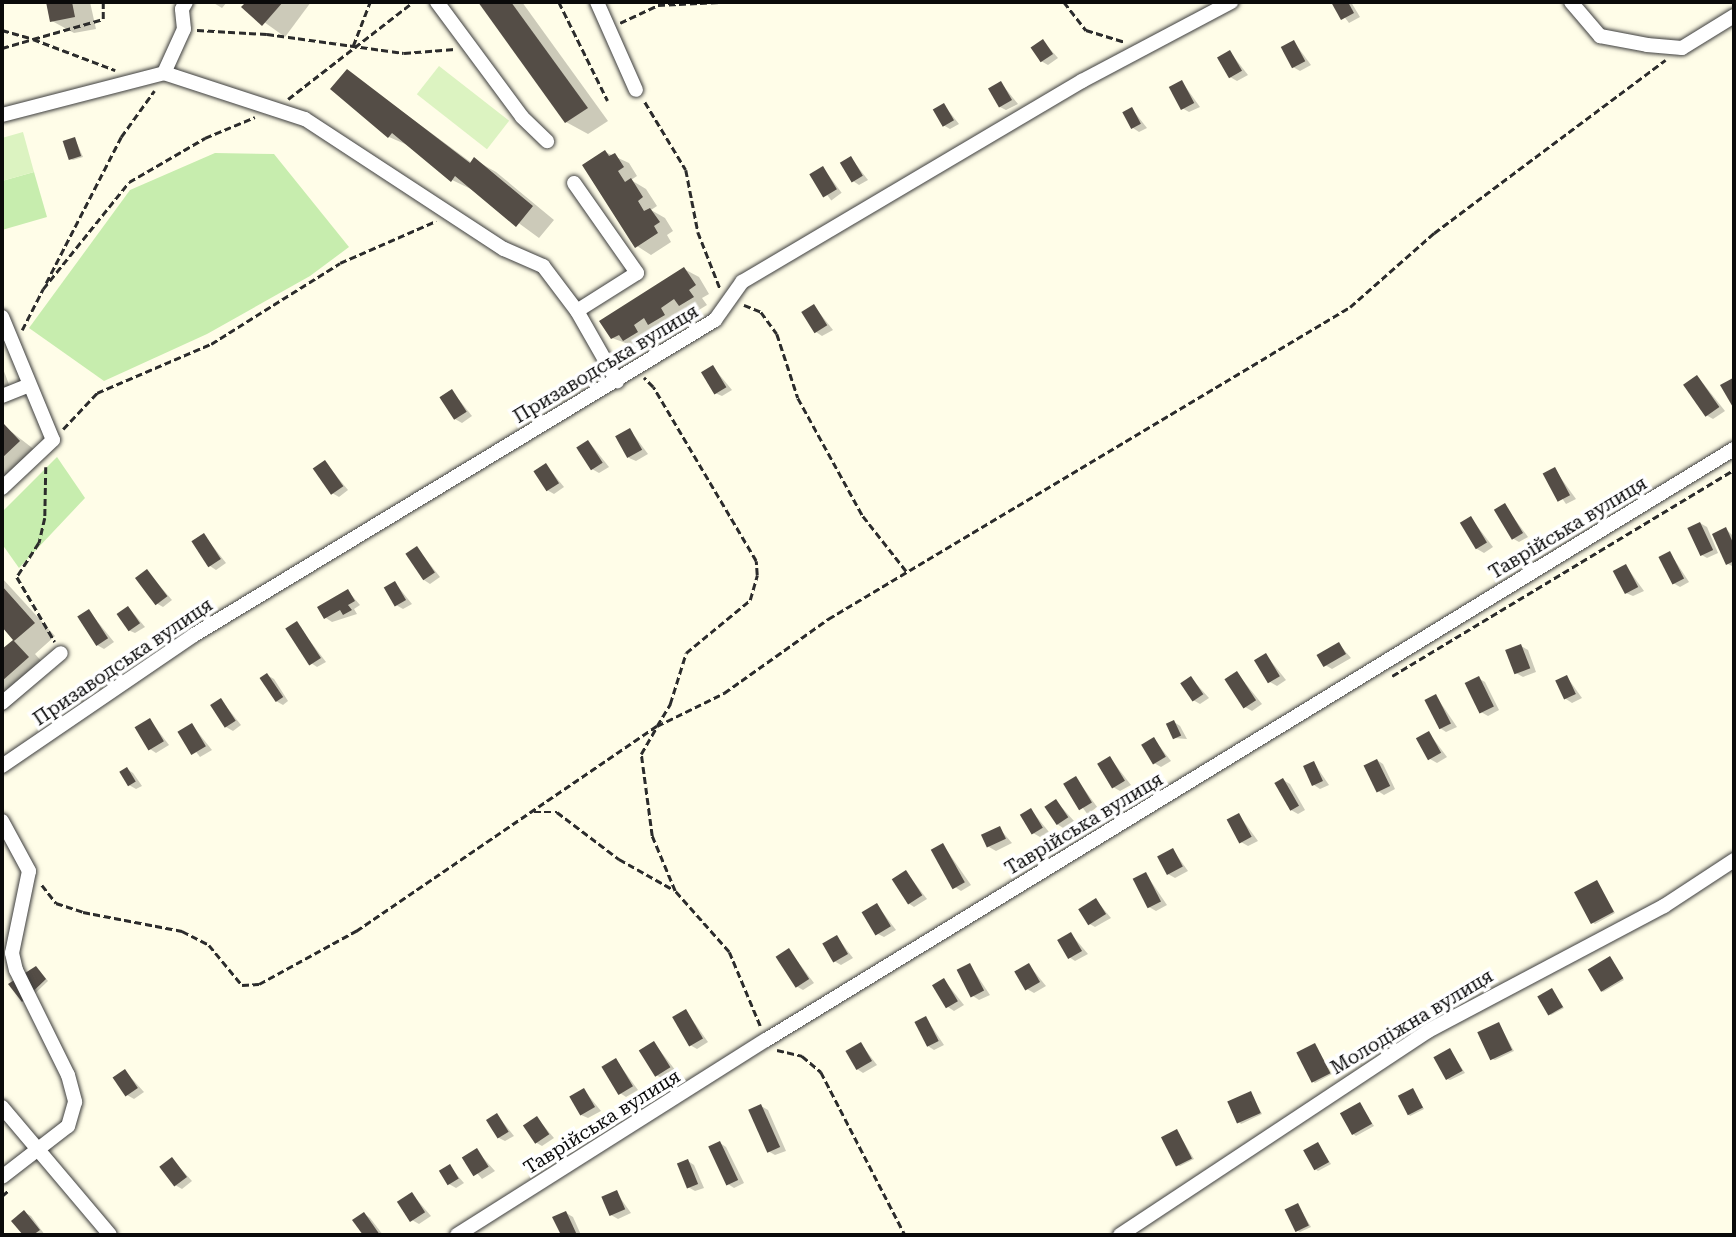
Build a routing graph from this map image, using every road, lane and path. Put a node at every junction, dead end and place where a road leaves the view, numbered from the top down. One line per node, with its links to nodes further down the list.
1 (103, 2): 16 (path)
2 (370, 2): 19 (path)
3 (413, 2): 19 (path)
4 (437, 2): 18 (street)
5 (559, 2): 25 (path)
6 (597, 2): 14 (street)
7 (720, 2): 14 (path)
8 (1064, 2): 17 (path)
9 (1231, 2): 17 (street, Призаводська вулиця)
10 (1571, 2): 21 (street)
11 (181, 4): 13 (street)
12 (1734, 16): 21 (street)
13 (184, 29): 19 (path); 22 (street)
14 (607, 29): 24 (street)
15 (2, 30): 16 (path)
16 (33, 39): 20 (path); 23 (path)
17 (1158, 41): 32 (street, Призаводська вулиця)
18 (468, 44): 19 (path); 28 (street)
19 (353, 46): 26 (path)
20 (2, 48)
21 (1682, 48): 43 (path)
22 (164, 73): 26 (street); 27 (street); 31 (path)
23 (125, 74)
24 (636, 90): 32 (path)
25 (608, 101)
26 (272, 110): 30 (street); 31 (path)
27 (2, 115)
28 (547, 141)
29 (574, 183): 33 (street)
30 (452, 214): 33 (street); 40 (path)
31 (43, 289): 35 (path)
32 (725, 306): 36 (street, Призаводська вулиця); 43 (path)
33 (577, 311): 37 (street)
34 (2, 317): 35 (street)
35 (14, 345): 38 (street)
36 (631, 373): 37 (street, Призаводська вулиця); 46 (path)
37 (617, 381): 47 (street, Призаводська вулиця)
38 (29, 386): 39 (street); 40 (street)
39 (2, 396)
40 (49, 444): 42 (street); 44 (path)
41 (1734, 449): 53 (street, Таврійська вулиця)
42 (2, 488)
43 (907, 572): 46 (path)
44 (61, 653): 45 (street)
45 (2, 703)
46 (657, 726): 48 (path); 52 (path)
47 (2, 766)
48 (534, 812): 51 (path); 52 (path)
49 (2, 821): 51 (street)
50 (1734, 860): 60 (street, Молодіжна вулиця)
51 (29, 871): 55 (street)
52 (675, 891): 53 (path)
53 (761, 1044): 58 (street, Таврійська вулиця); 59 (path)
54 (2, 1107): 55 (street)
55 (37, 1149): 56 (street); 57 (street)
56 (2, 1177)
57 (110, 1235)
58 (457, 1235)
59 (905, 1235)
60 (1120, 1235)

